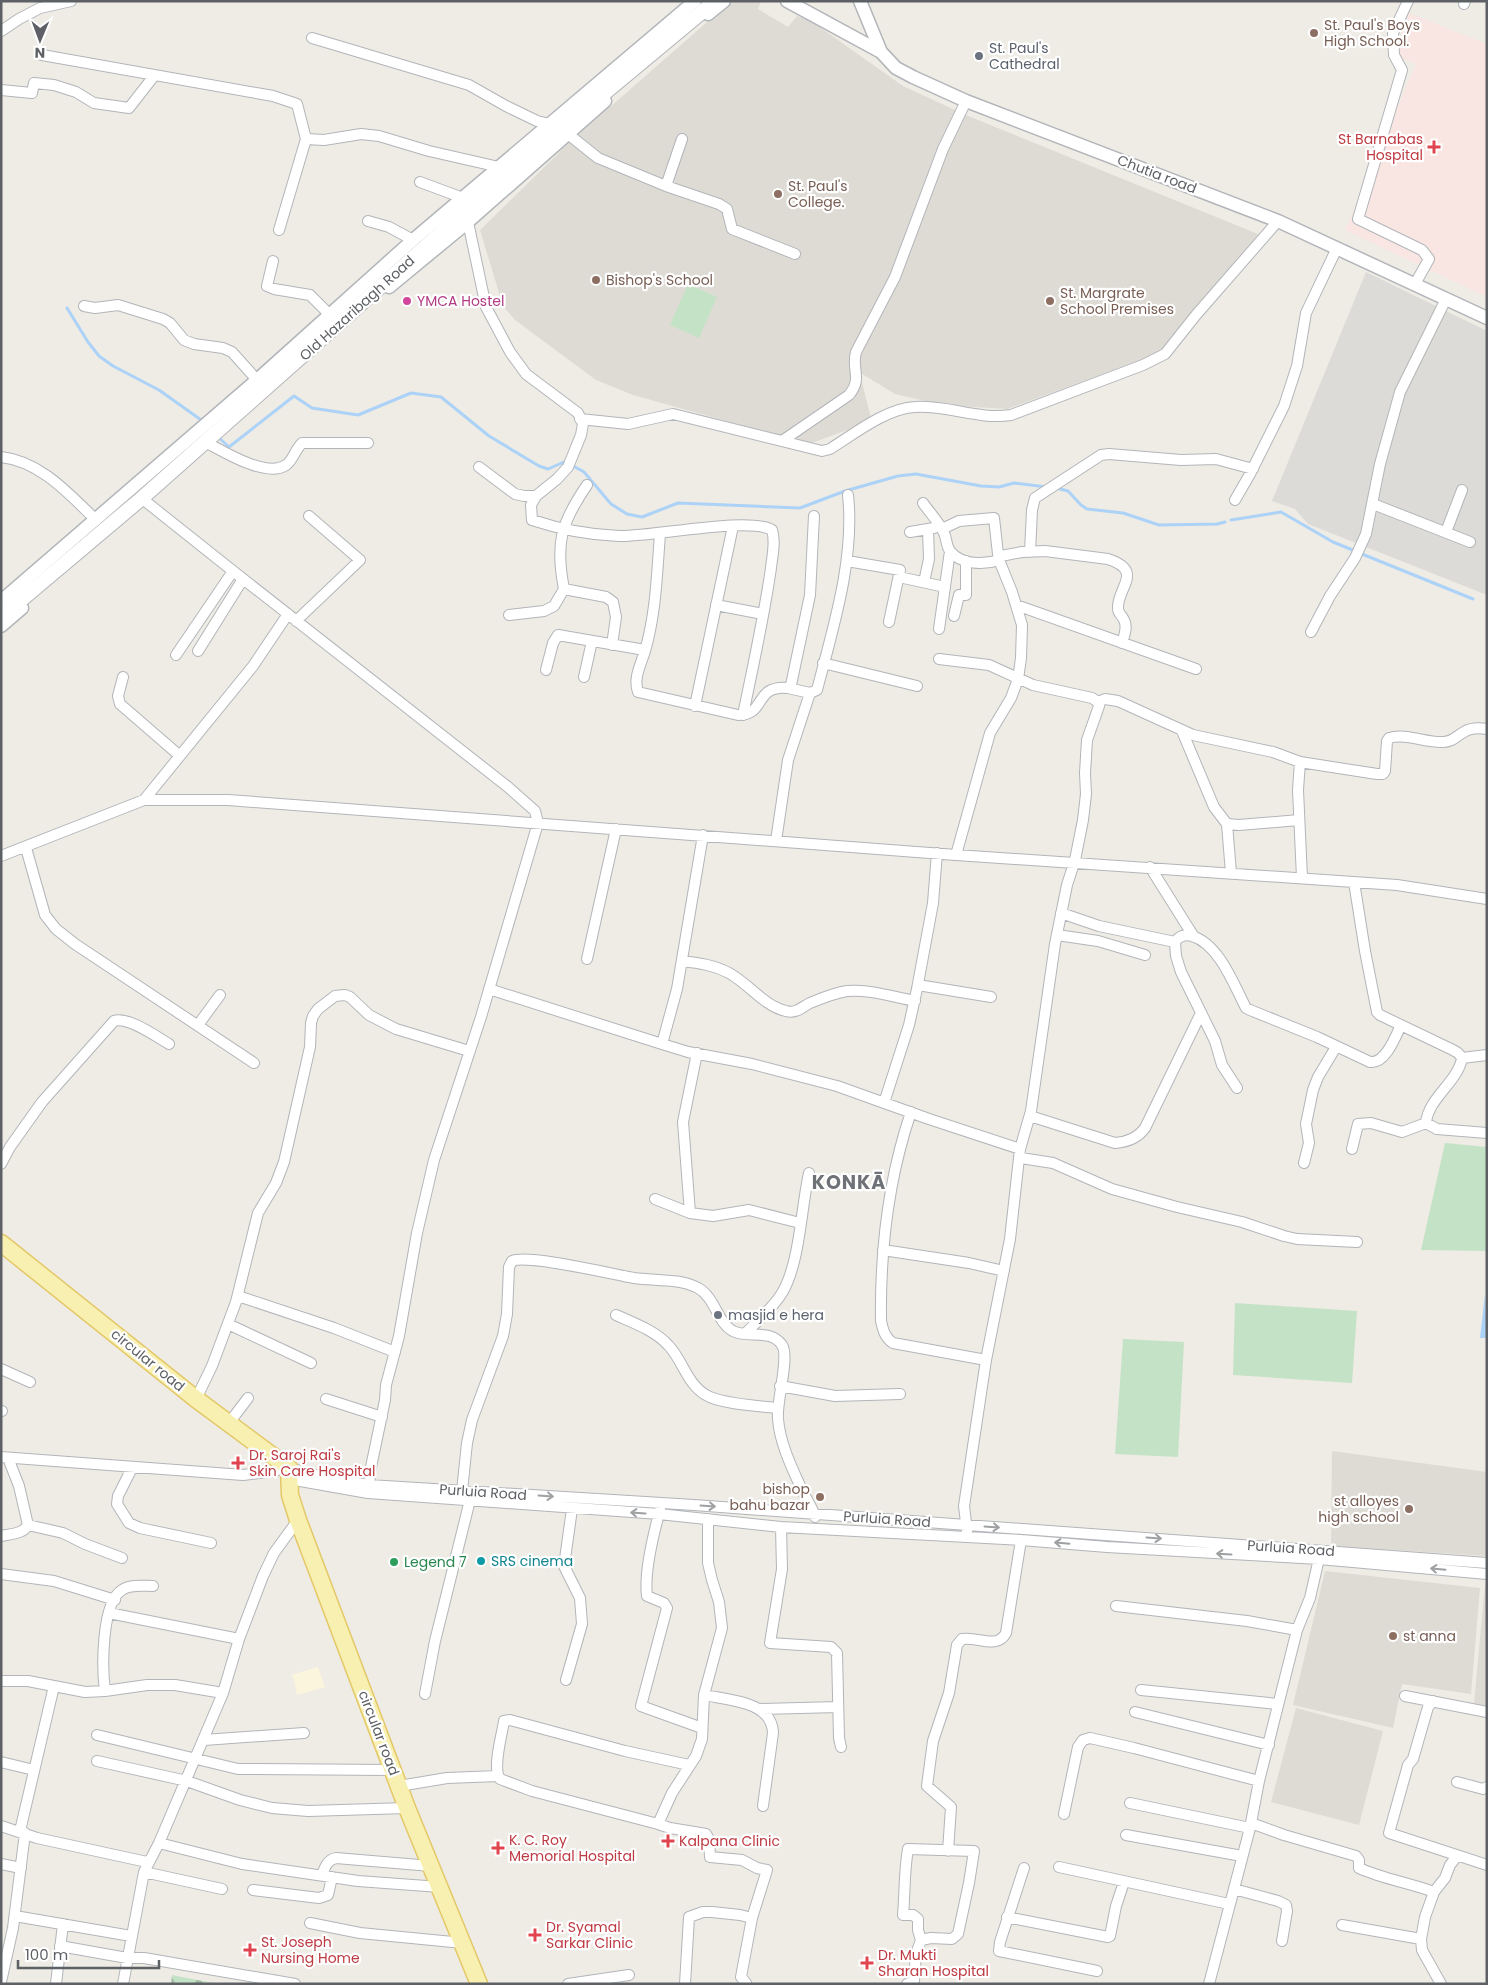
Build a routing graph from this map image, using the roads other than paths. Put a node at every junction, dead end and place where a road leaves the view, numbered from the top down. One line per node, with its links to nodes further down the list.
1 (71, 1): 9 (street)
2 (695, 1): 16 (street)
3 (703, 1): 39 (main road, Old Hazaribagh Road)
4 (715, 1): 39 (main road, Old Hazaribagh Road)
5 (724, 1): 17 (street)
6 (786, 1): 11 (street)
7 (860, 1): 11 (street, Chutia road)
8 (1408, 1): 32 (street)
9 (1, 31)
10 (312, 38): 16 (street)
11 (881, 52): 15 (street, Chutia road)
12 (42, 55): 13 (street)
13 (154, 76): 14 (street); 18 (street)
14 (1, 90)
15 (966, 101): 24 (street, Chutia road); 40 (street)
16 (550, 124): 20 (street)
17 (568, 134): 22 (street); 26 (street)
18 (306, 138): 20 (street); 27 (street)
19 (682, 140): 22 (street)
20 (499, 167): 23 (street)
21 (420, 182): 23 (street)
22 (666, 186): 30 (street)
23 (464, 198): 28 (street)
24 (1278, 221): 29 (street, Chutia road); 40 (street)
25 (368, 222): 28 (street)
26 (468, 222): 38 (street); 39 (street)
27 (279, 230)
28 (413, 240): 35 (street)
29 (1337, 248): 32 (street, Chutia road); 44 (street)
30 (795, 254)
31 (273, 261): 35 (street)
32 (1414, 284): 33 (street, Chutia road)
33 (1446, 299): 36 (street, Chutia road); 52 (street)
34 (84, 306): 37 (street)
35 (330, 315): 37 (street)
36 (1487, 318)
37 (257, 380): 39 (street)
38 (580, 419): 40 (street); 48 (street)
39 (212, 432): 41 (street); 50 (street); 55 (street); 78 (main road, Old Hazaribagh Road); 82 (main road, Old Hazaribagh Road)
40 (782, 441)
41 (368, 443)
42 (1, 457): 55 (street)
43 (479, 467): 48 (street)
44 (1253, 469): 49 (street); 65 (street)
45 (587, 485): 57 (street)
46 (1462, 490): 61 (street)
47 (848, 495): 67 (street)
48 (536, 496): 57 (street)
49 (1235, 500)
50 (145, 501): 69 (street); 85 (street)
51 (923, 503): 58 (street)
52 (1373, 504): 61 (street); 87 (street)
53 (309, 516): 83 (street)
54 (814, 516): 102 (street)
55 (96, 520): 75 (street)
56 (733, 526): 62 (street); 77 (street); 79 (street)
57 (563, 528): 62 (street); 74 (street)
58 (941, 528): 59 (street); 64 (street); 66 (street)
59 (928, 529): 60 (street); 72 (street)
60 (910, 532)
61 (1446, 532): 63 (street)
62 (660, 534): 91 (street)
63 (1470, 542)
64 (950, 551): 68 (street); 73 (street)
65 (1030, 552): 66 (street); 89 (street)
66 (1000, 558): 68 (street); 76 (street)
67 (847, 561): 70 (street); 95 (street)
68 (966, 561): 81 (street)
69 (233, 572): 71 (street); 93 (street)
70 (899, 577): 72 (street); 84 (street)
71 (243, 580): 83 (street); 92 (street)
72 (924, 582): 73 (street)
73 (945, 587): 86 (street)
74 (564, 588): 80 (street); 90 (street)
75 (1, 601)
76 (1016, 604): 89 (street); 100 (street)
77 (716, 605): 79 (street); 105 (street)
78 (1, 609)
79 (763, 614): 106 (street)
80 (509, 615)
81 (954, 616)
82 (1, 617)
83 (292, 618): 109 (street); 113 (street)
84 (889, 622)
85 (1, 626)
86 (939, 629)
87 (1311, 632)
88 (592, 641): 90 (street); 97 (street); 98 (street)
89 (1122, 643): 96 (street)
90 (612, 645): 91 (street)
91 (645, 650): 105 (street)
92 (198, 651)
93 (176, 655)
94 (938, 659): 100 (street)
95 (824, 663): 101 (street); 103 (street)
96 (1196, 669)
97 (546, 670)
98 (584, 676)
99 (123, 677): 109 (street)
100 (1018, 679): 104 (street); 120 (street)
101 (917, 686)
102 (788, 688): 103 (street); 106 (street)
103 (810, 693): 117 (street)
104 (1098, 702): 108 (street); 122 (street)
105 (695, 706): 106 (street)
106 (742, 715)
107 (1487, 729): 110 (street)
108 (1182, 731): 110 (street); 114 (street)
109 (180, 756): 111 (street)
110 (1300, 762): 112 (street)
111 (144, 800): 113 (street); 118 (street)
112 (1299, 820): 114 (street); 125 (street)
113 (538, 823): 115 (street); 136 (street)
114 (1227, 824): 124 (street)
115 (616, 829): 116 (street); 133 (street)
116 (703, 835): 117 (street); 134 (street)
117 (776, 841): 119 (street)
118 (26, 848): 121 (street); 141 (street)
119 (937, 853): 120 (street); 135 (street)
120 (956, 855): 122 (street)
121 (1, 856)
122 (1075, 862): 123 (street); 128 (street)
123 (1150, 867): 124 (street); 130 (street)
124 (1231, 873): 125 (street)
125 (1302, 878): 126 (street)
126 (1354, 882): 127 (street); 142 (street)
127 (1487, 899)
128 (1061, 913): 129 (street); 131 (street)
129 (1057, 935): 132 (street); 154 (street)
130 (1194, 937): 131 (street); 145 (street)
131 (1175, 942): 140 (street)
132 (1145, 955)
133 (587, 959)
134 (682, 961): 139 (street); 144 (street)
135 (918, 985): 138 (street); 139 (street)
136 (489, 989): 144 (street); 146 (street)
137 (220, 995): 141 (street)
138 (991, 997)
139 (915, 1001): 152 (street)
140 (1201, 1013): 151 (street); 154 (street)
141 (198, 1025): 150 (street)
142 (1401, 1025): 145 (street); 149 (street)
143 (169, 1044): 160 (street)
144 (662, 1044): 147 (street)
145 (1336, 1047): 159 (street)
146 (470, 1051): 170 (street); 174 (street)
147 (697, 1053): 152 (street); 163 (street)
148 (1487, 1055): 149 (street)
149 (1462, 1058): 155 (street)
150 (254, 1063)
151 (1237, 1088)
152 (884, 1103): 153 (street)
153 (911, 1112): 158 (street); 167 (street)
154 (1030, 1116): 158 (street)
155 (1426, 1123): 156 (street); 157 (street)
156 (1487, 1133)
157 (1352, 1149)
158 (1021, 1153): 165 (street); 169 (street)
159 (1304, 1163)
160 (1, 1164)
161 (809, 1174): 164 (street)
162 (655, 1199): 163 (street)
163 (690, 1213): 164 (street)
164 (800, 1223): 173 (street)
165 (1357, 1242)
166 (1, 1243): 183 (main road, circular road)
167 (883, 1250): 169 (street); 175 (street)
168 (1, 1256): 189 (main road, circular road)
169 (1004, 1271): 175 (street)
170 (238, 1296): 172 (street); 174 (street)
171 (616, 1316): 184 (street)
172 (228, 1324): 176 (street); 183 (street)
173 (746, 1333): 179 (street); 191 (street)
174 (395, 1352): 185 (street)
175 (986, 1360): 200 (street)
176 (310, 1363)
177 (1, 1370): 178 (street)
178 (30, 1382)
179 (780, 1386): 180 (street); 184 (street)
180 (900, 1394)
181 (248, 1398): 186 (street)
182 (326, 1398): 185 (street)
183 (196, 1399): 186 (main road, circular road)
184 (778, 1408): 196 (street)
185 (382, 1417): 190 (street)
186 (229, 1423): 189 (main road, circular road)
187 (4, 1458): 188 (street, Purluia Road); 199 (street)
188 (132, 1468): 189 (street, Purluia Road); 206 (street)
189 (285, 1473): 190 (street, Purluia Road); 198 (main road, circular road)
190 (369, 1489): 191 (street, Purluia Road); 192 (street, Purluia Road)
191 (462, 1491): 193 (street, Purluia Road, one-way to 193)
192 (470, 1500): 194 (street, Purluia Road); 224 (street)
193 (662, 1504): 195 (street); 196 (street, Purluia Road, one-way to 196)
194 (572, 1509): 195 (street, Purluia Road, one-way to 194); 218 (street)
195 (659, 1514): 197 (street, Purluia Road); 233 (street)
196 (814, 1514): 200 (street, Purluia Road); 202 (street)
197 (708, 1519): 201 (street, Purluia Road); 225 (street)
198 (298, 1520): 217 (street); 244 (main road, circular road)
199 (28, 1525): 203 (street); 208 (street)
200 (968, 1525): 204 (street); 207 (street, Purluia Road, one-way to 207)
201 (781, 1527): 202 (street, Purluia Road); 229 (street)
202 (814, 1528): 204 (street, Purluia Road)
203 (1, 1536)
204 (968, 1537): 205 (street, Purluia Road)
205 (1021, 1540): 207 (street, Purluia Road, one-way to 205); 261 (street)
206 (211, 1543)
207 (1320, 1555): 209 (street, Purluia Road); 211 (street, Purluia Road, one-way to 207); 216 (street)
208 (122, 1558)
209 (1487, 1562)
210 (1, 1574): 213 (street)
211 (1487, 1574)
212 (153, 1586): 213 (street)
213 (115, 1600): 215 (street)
214 (1116, 1606): 216 (street)
215 (109, 1613): 217 (street); 222 (street)
216 (1297, 1630): 228 (street)
217 (239, 1639): 223 (street)
218 (566, 1680)
219 (1, 1681): 220 (street)
220 (54, 1686): 222 (street); 243 (street)
221 (1141, 1690): 228 (street)
222 (105, 1691): 223 (street)
223 (223, 1694): 236 (street)
224 (425, 1694)
225 (704, 1695): 230 (street); 233 (street)
226 (1405, 1696): 227 (street)
227 (1433, 1701): 232 (street); 263 (street)
228 (1278, 1704): 237 (street)
229 (838, 1707): 230 (street); 238 (street)
230 (759, 1709): 252 (street)
231 (1135, 1712): 237 (street)
232 (1487, 1712)
233 (702, 1728): 242 (street)
234 (304, 1733): 236 (street)
235 (97, 1736): 239 (street)
236 (204, 1740): 239 (street)
237 (1268, 1745): 247 (street)
238 (841, 1747)
239 (197, 1758): 244 (street); 246 (street)
240 (97, 1761): 246 (street)
241 (1, 1762): 243 (street)
242 (689, 1765): 245 (street); 255 (street)
243 (34, 1770): 258 (street)
244 (392, 1770): 249 (main road, circular road)
245 (498, 1776): 249 (street); 255 (street)
246 (186, 1781): 253 (street); 260 (street)
247 (1259, 1781): 254 (street); 257 (street)
248 (1457, 1782): 250 (street)
249 (399, 1786): 253 (main road, circular road)
250 (1487, 1787)
251 (1130, 1803): 257 (street)
252 (763, 1806)
253 (407, 1808): 266 (main road, circular road)
254 (1064, 1814)
255 (658, 1824): 280 (street)
256 (1, 1826): 258 (street)
257 (1250, 1826): 262 (street); 277 (street)
258 (23, 1832): 267 (street); 269 (street)
259 (1126, 1835): 262 (street)
260 (159, 1842): 267 (street); 271 (street)
261 (948, 1851): 287 (street); 287 (street)
262 (1242, 1856): 275 (street)
263 (1457, 1856): 265 (street); 277 (street)
264 (1, 1864): 269 (street)
265 (1487, 1865)
266 (431, 1866): 271 (street); 273 (main road, circular road)
267 (145, 1867): 274 (street); 285 (street)
268 (1058, 1867): 272 (street)
269 (21, 1868): 279 (street)
270 (1024, 1868): 281 (street)
271 (327, 1876): 273 (street); 276 (street)
272 (1124, 1882): 278 (street); 281 (street)
273 (440, 1887): 289 (main road, circular road)
274 (222, 1889)
275 (1234, 1889): 278 (street); 288 (street)
276 (253, 1890)
277 (1434, 1892): 286 (street)
278 (1229, 1904): 303 (street)
279 (15, 1916): 283 (street); 294 (street)
280 (752, 1918): 295 (street); 301 (street)
281 (1008, 1918): 292 (street)
282 (310, 1923): 289 (street)
283 (63, 1924): 285 (street); 290 (street)
284 (1342, 1925): 286 (street)
285 (131, 1936): 291 (street)
286 (1420, 1939): 304 (street)
287 (921, 1940): 302 (street)
288 (1282, 1941)
289 (463, 1944): 299 (main road, circular road)
290 (60, 1946): 291 (street); 296 (street)
291 (128, 1958): 297 (street); 298 (street)
292 (1097, 1971)
293 (630, 1975): 300 (street)
294 (3, 1981)
295 (746, 1983)
296 (56, 1984)
297 (123, 1984)
298 (295, 1984)
299 (479, 1984)
300 (568, 1984)
301 (685, 1984)
302 (907, 1984)
303 (1209, 1984)
304 (1441, 1984)

